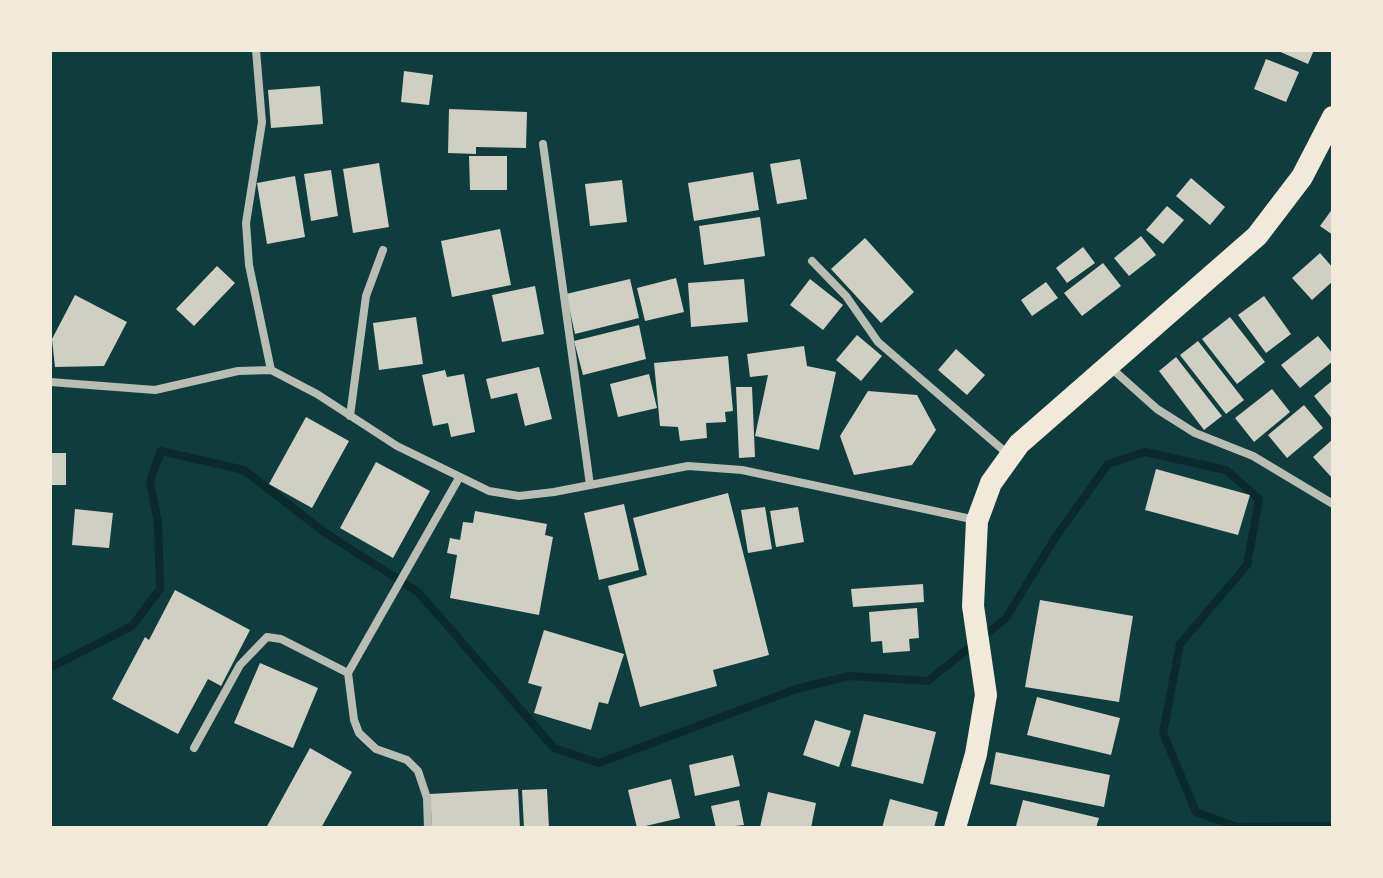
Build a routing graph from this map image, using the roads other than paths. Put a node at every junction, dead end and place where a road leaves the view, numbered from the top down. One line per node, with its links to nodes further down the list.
1 (256, 50): 7 (street)
2 (1333, 117): 6 (highway)
3 (543, 144): 12 (street)
4 (383, 250): 9 (street)
5 (812, 261): 10 (street)
6 (1109, 366): 10 (highway); 13 (street)
7 (271, 370): 8 (street); 9 (street)
8 (50, 382)
9 (350, 416): 11 (street)
10 (1010, 457): 14 (highway)
11 (459, 478): 12 (street); 15 (street)
12 (590, 485): 14 (street)
13 (1333, 504)
14 (977, 521): 18 (highway)
15 (348, 673): 16 (street); 17 (street)
16 (194, 748)
17 (428, 828)
18 (955, 828)

